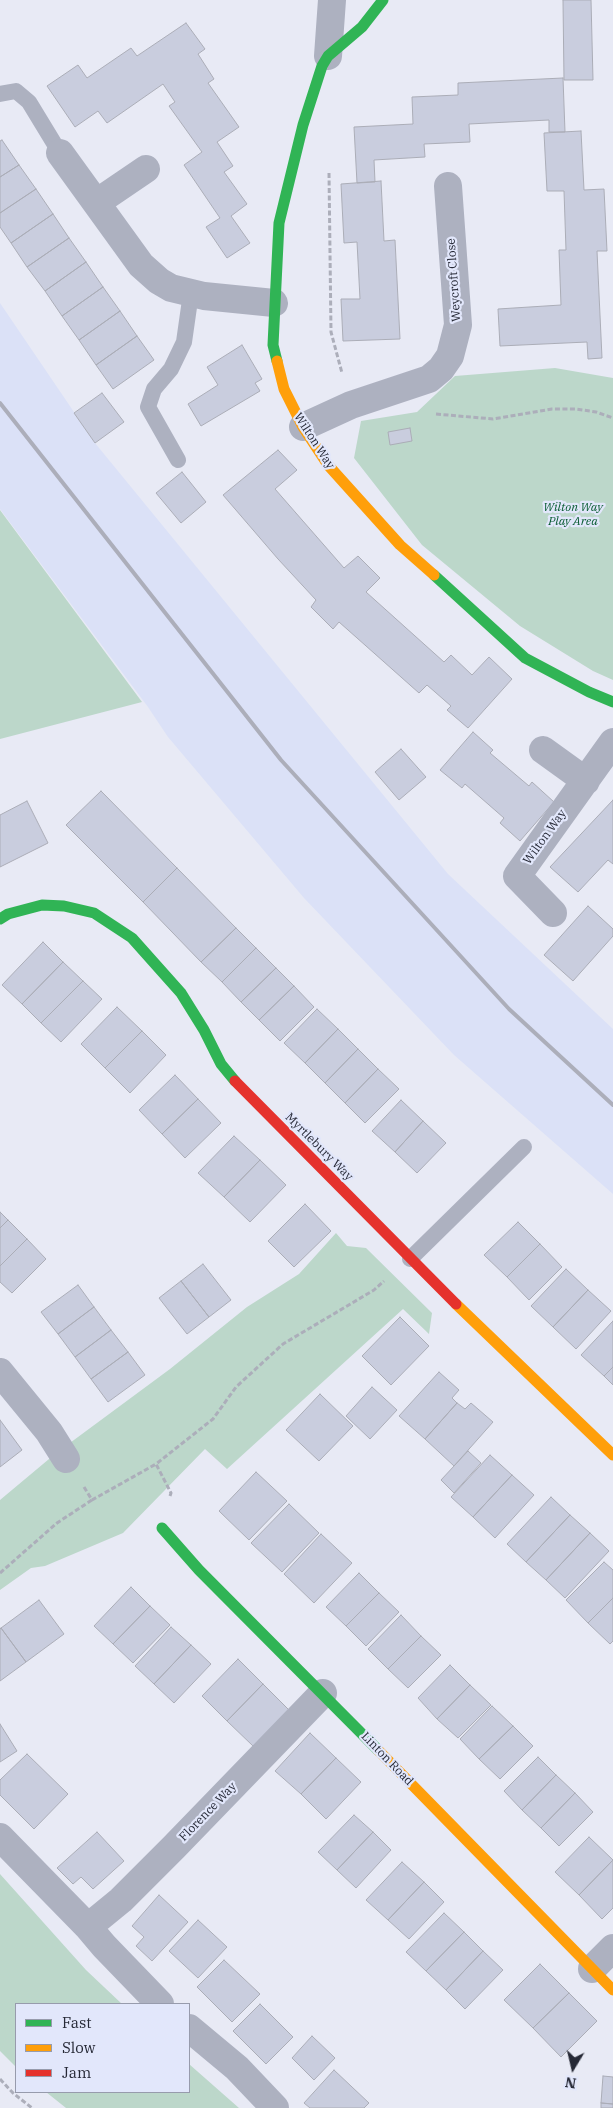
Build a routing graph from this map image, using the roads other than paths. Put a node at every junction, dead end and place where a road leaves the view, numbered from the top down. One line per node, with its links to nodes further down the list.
1 (332, 0): 3 (street, Wilton Way)
2 (383, 0): 3 (street, Wilton Way)
3 (328, 56): 10 (street, Wilton Way)
4 (0, 94): 5 (lane)
5 (60, 153): 8 (street)
6 (146, 169): 8 (street)
7 (448, 186): 11 (street, Weycroft Close)
8 (96, 203): 9 (street)
9 (191, 293): 10 (street); 12 (lane)
10 (274, 304): 11 (street, Wilton Way)
11 (303, 426): 13 (street, Wilton Way)
12 (178, 460)
13 (613, 702)
14 (613, 742): 16 (street, Wilton Way)
15 (543, 750): 16 (street)
16 (586, 781): 17 (street, Wilton Way)
17 (553, 913)
18 (0, 919): 20 (street, Myrtlebury Way)
19 (524, 1147): 20 (lane)
20 (410, 1259): 22 (street, Myrtlebury Way)
21 (0, 1372): 23 (street)
22 (613, 1455)
23 (66, 1460)
24 (162, 1528): 25 (street, Linton Road)
25 (323, 1693): 27 (street, Florence Way); 29 (street, Linton Road)
26 (0, 1837): 27 (street)
27 (88, 1927): 31 (street)
28 (613, 1948): 29 (street)
29 (592, 1969): 30 (street, Linton Road)
30 (613, 1990)
31 (159, 2003)
32 (190, 2029): 33 (street)
33 (276, 2108)

